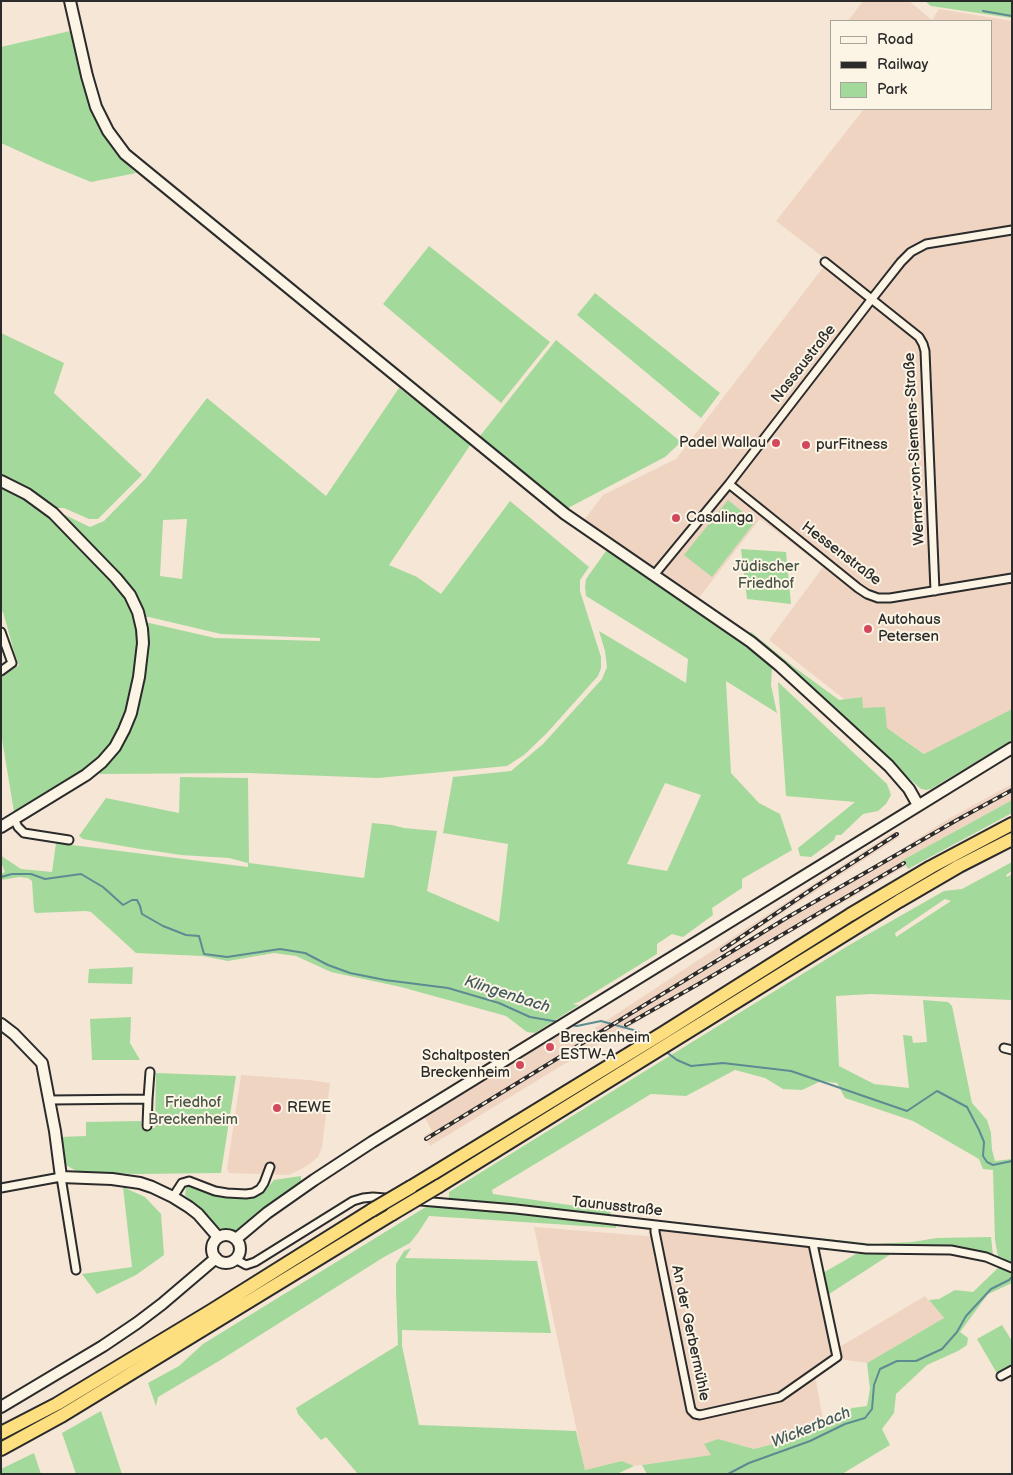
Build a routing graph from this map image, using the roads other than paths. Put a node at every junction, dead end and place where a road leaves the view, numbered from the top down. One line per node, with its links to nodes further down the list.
1 (70, 1): 7 (main road)
2 (1012, 230): 4 (street, Nassaustraße)
3 (825, 262): 4 (street, Werner-von-Siemens-Straße)
4 (871, 300): 6 (street, Nassaustraße); 9 (street, Werner-von-Siemens-Straße)
5 (1, 481): 14 (main road)
6 (729, 484): 7 (street, Nassaustraße); 9 (street, Hessenstraße)
7 (654, 576): 13 (main road)
8 (1012, 578): 9 (street, Hessenstraße)
9 (935, 591)
10 (1, 632): 11 (street)
11 (1, 671)
12 (1012, 748): 13 (main road)
13 (918, 805): 32 (main road)
14 (14, 819): 16 (main road); 18 (street)
15 (1012, 824): 20 (highway)
16 (1, 827)
17 (1012, 839): 20 (highway)
18 (69, 840)
19 (1, 1024): 24 (main road)
20 (664, 1039): 21 (highway)
21 (647, 1050): 41 (highway, bridge); 42 (highway, bridge)
22 (150, 1072): 23 (street)
23 (148, 1099): 24 (street); 25 (street)
24 (49, 1100): 27 (main road)
25 (147, 1126)
26 (270, 1167): 29 (street)
27 (61, 1177): 28 (street); 29 (main road); 37 (street)
28 (1, 1188)
29 (173, 1197): 31 (main road)
30 (655, 1225): 33 (street, Taunusstraße); 33 (street, An der Gerbermühle); 35 (street, Taunusstraße)
31 (218, 1237): 32 (main road); 34 (main road)
32 (236, 1239): 35 (main road)
33 (813, 1244): 36 (street, Taunusstraße)
34 (216, 1258): 35 (main road); 40 (main road)
35 (235, 1259)
36 (1012, 1268)
37 (76, 1270)
38 (1012, 1370): 39 (street)
39 (1001, 1376)
40 (1, 1407)
41 (1, 1433)
42 (1, 1449)

